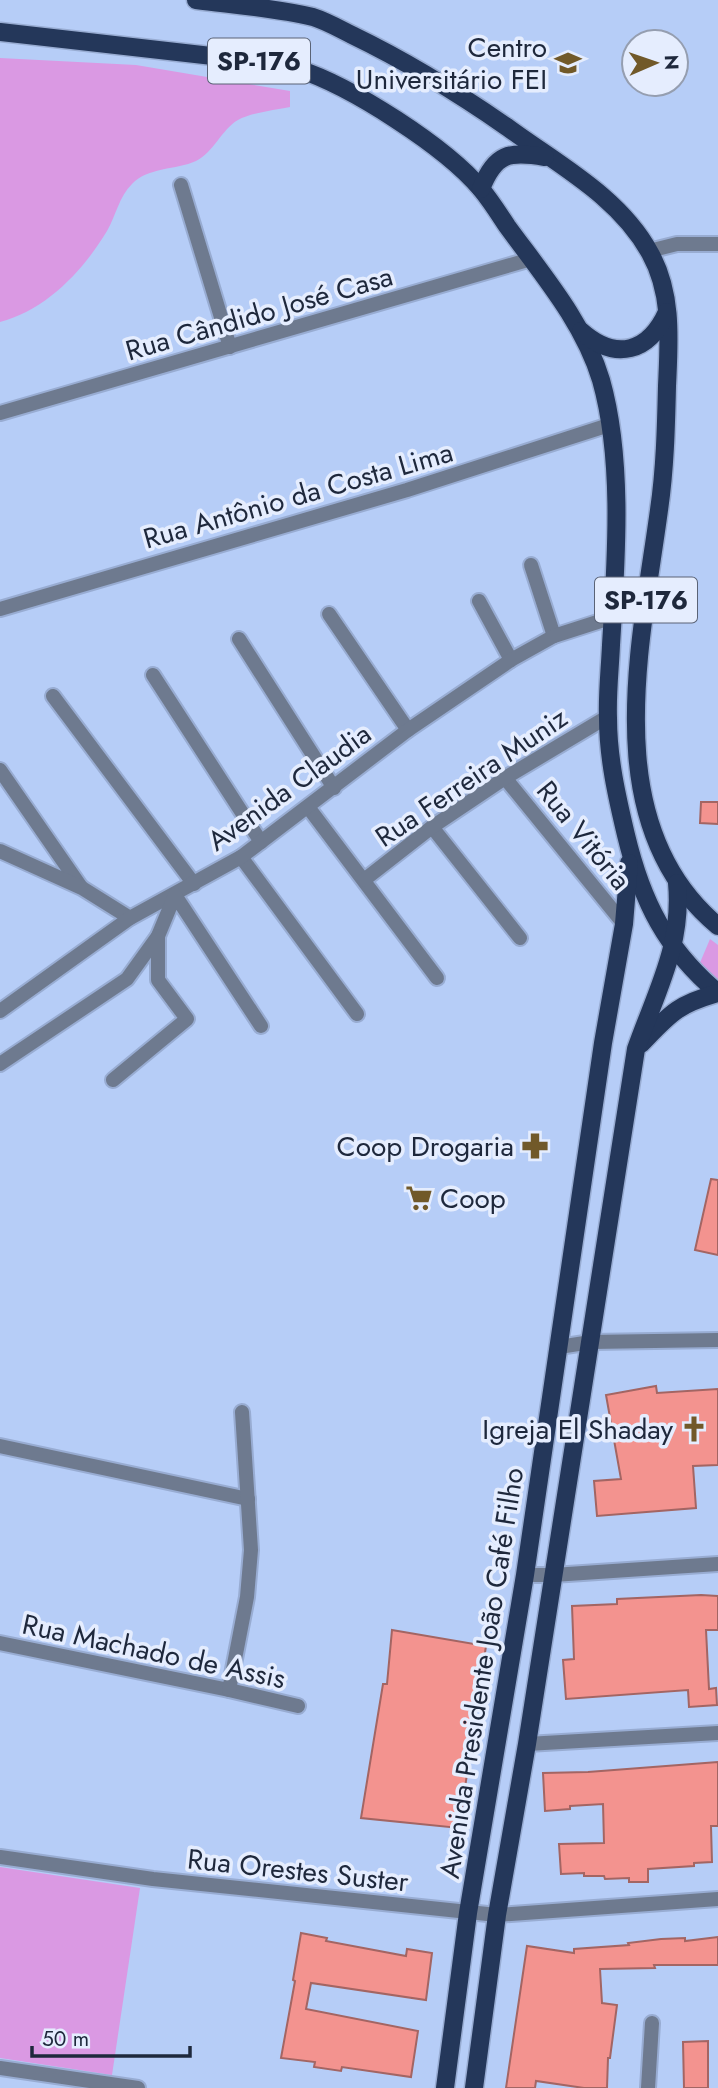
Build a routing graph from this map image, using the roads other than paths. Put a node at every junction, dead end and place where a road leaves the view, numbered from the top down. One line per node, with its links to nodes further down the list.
1 (196, 0): 3 (main road, SP-176)
2 (0, 32): 5 (main road, SP-176)
3 (548, 158): 5 (main road); 7 (main road, SP-176)
4 (181, 185): 11 (street)
5 (481, 189): 8 (main road, SP-176)
6 (718, 244): 7 (street)
7 (649, 251): 9 (main road, SP-176)
8 (531, 259): 10 (main road, SP-176); 11 (street, Rua Cândido José Casa)
9 (668, 311): 10 (main road); 36 (main road, SP-176)
10 (581, 331): 13 (main road, SP-176)
11 (230, 347): 12 (street, Rua Cândido José Casa)
12 (0, 414)
13 (609, 425): 16 (street, Rua Antônio da Costa Lima); 18 (main road, SP-176)
14 (531, 565): 19 (street)
15 (479, 601): 21 (street)
16 (0, 608)
17 (330, 614): 25 (street)
18 (613, 617): 19 (street, Avenida Claudia); 24 (main road, SP-176)
19 (554, 636): 21 (street, Avenida Claudia)
20 (239, 639): 28 (street)
21 (511, 660): 25 (street, Avenida Claudia)
22 (153, 675): 31 (street)
23 (53, 696): 37 (street)
24 (607, 717): 27 (street, Rua Ferreira Muniz); 33 (main road, SP-176)
25 (408, 730): 28 (street, Avenida Claudia)
26 (0, 770): 38 (street)
27 (505, 778): 30 (street, Rua Ferreira Muniz); 41 (street, Rua Vitória)
28 (334, 788): 29 (street, Avenida Claudia)
29 (309, 807): 31 (street, Avenida Claudia); 35 (street)
30 (432, 827): 35 (street, Rua Ferreira Muniz); 44 (street)
31 (261, 842): 34 (street, Avenida Claudia)
32 (0, 851): 38 (street)
33 (630, 852): 41 (main road, Avenida Presidente João Café Filho); 45 (main road, SP-176)
34 (241, 857): 37 (street, Avenida Claudia); 49 (street)
35 (364, 880): 46 (street)
36 (677, 883): 42 (main road, SP-176); 45 (main road, Avenida Presidente João Café Filho)
37 (194, 884): 39 (street, Avenida Claudia)
38 (82, 888): 40 (street)
39 (175, 895): 40 (street, Avenida Claudia); 43 (street); 50 (street)
40 (130, 918): 48 (street, Avenida Claudia)
41 (624, 924): 56 (main road, Avenida Presidente João Café Filho)
42 (718, 926)
43 (158, 936): 52 (street); 53 (street)
44 (520, 938)
45 (674, 947): 47 (main road, SP-176); 51 (main road, Avenida Presidente João Café Filho)
46 (437, 978)
47 (718, 993): 51 (main road)
48 (0, 1011)
49 (357, 1014)
50 (261, 1026)
51 (636, 1049): 55 (main road, Avenida Presidente João Café Filho)
52 (0, 1064)
53 (113, 1080)
54 (718, 1340): 55 (street)
55 (591, 1342): 56 (street); 62 (main road, Avenida Presidente João Café Filho)
56 (559, 1347): 61 (main road, Avenida Presidente João Café Filho)
57 (242, 1412): 59 (street)
58 (0, 1446): 59 (street)
59 (248, 1499): 64 (street)
60 (718, 1564): 62 (street)
61 (526, 1575): 62 (street); 70 (main road, Avenida Presidente João Café Filho)
62 (553, 1575): 67 (main road, Avenida Presidente João Café Filho)
63 (0, 1643): 64 (street, Rua Machado de Assis)
64 (229, 1690): 65 (street, Rua Machado de Assis)
65 (299, 1706)
66 (718, 1733): 67 (street)
67 (527, 1744): 71 (main road, Avenida Presidente João Café Filho)
68 (0, 1857): 70 (street, Rua Orestes Suster)
69 (718, 1899): 71 (street, Rua Orestes Suster)
70 (468, 1913): 71 (street, Rua Orestes Suster); 75 (main road, Avenida Presidente João Café Filho)
71 (497, 1915): 76 (main road, Avenida Presidente João Café Filho)
72 (652, 2023): 77 (street)
73 (0, 2068): 74 (street)
74 (138, 2088)
75 (445, 2088)
76 (474, 2088)
77 (648, 2088)

